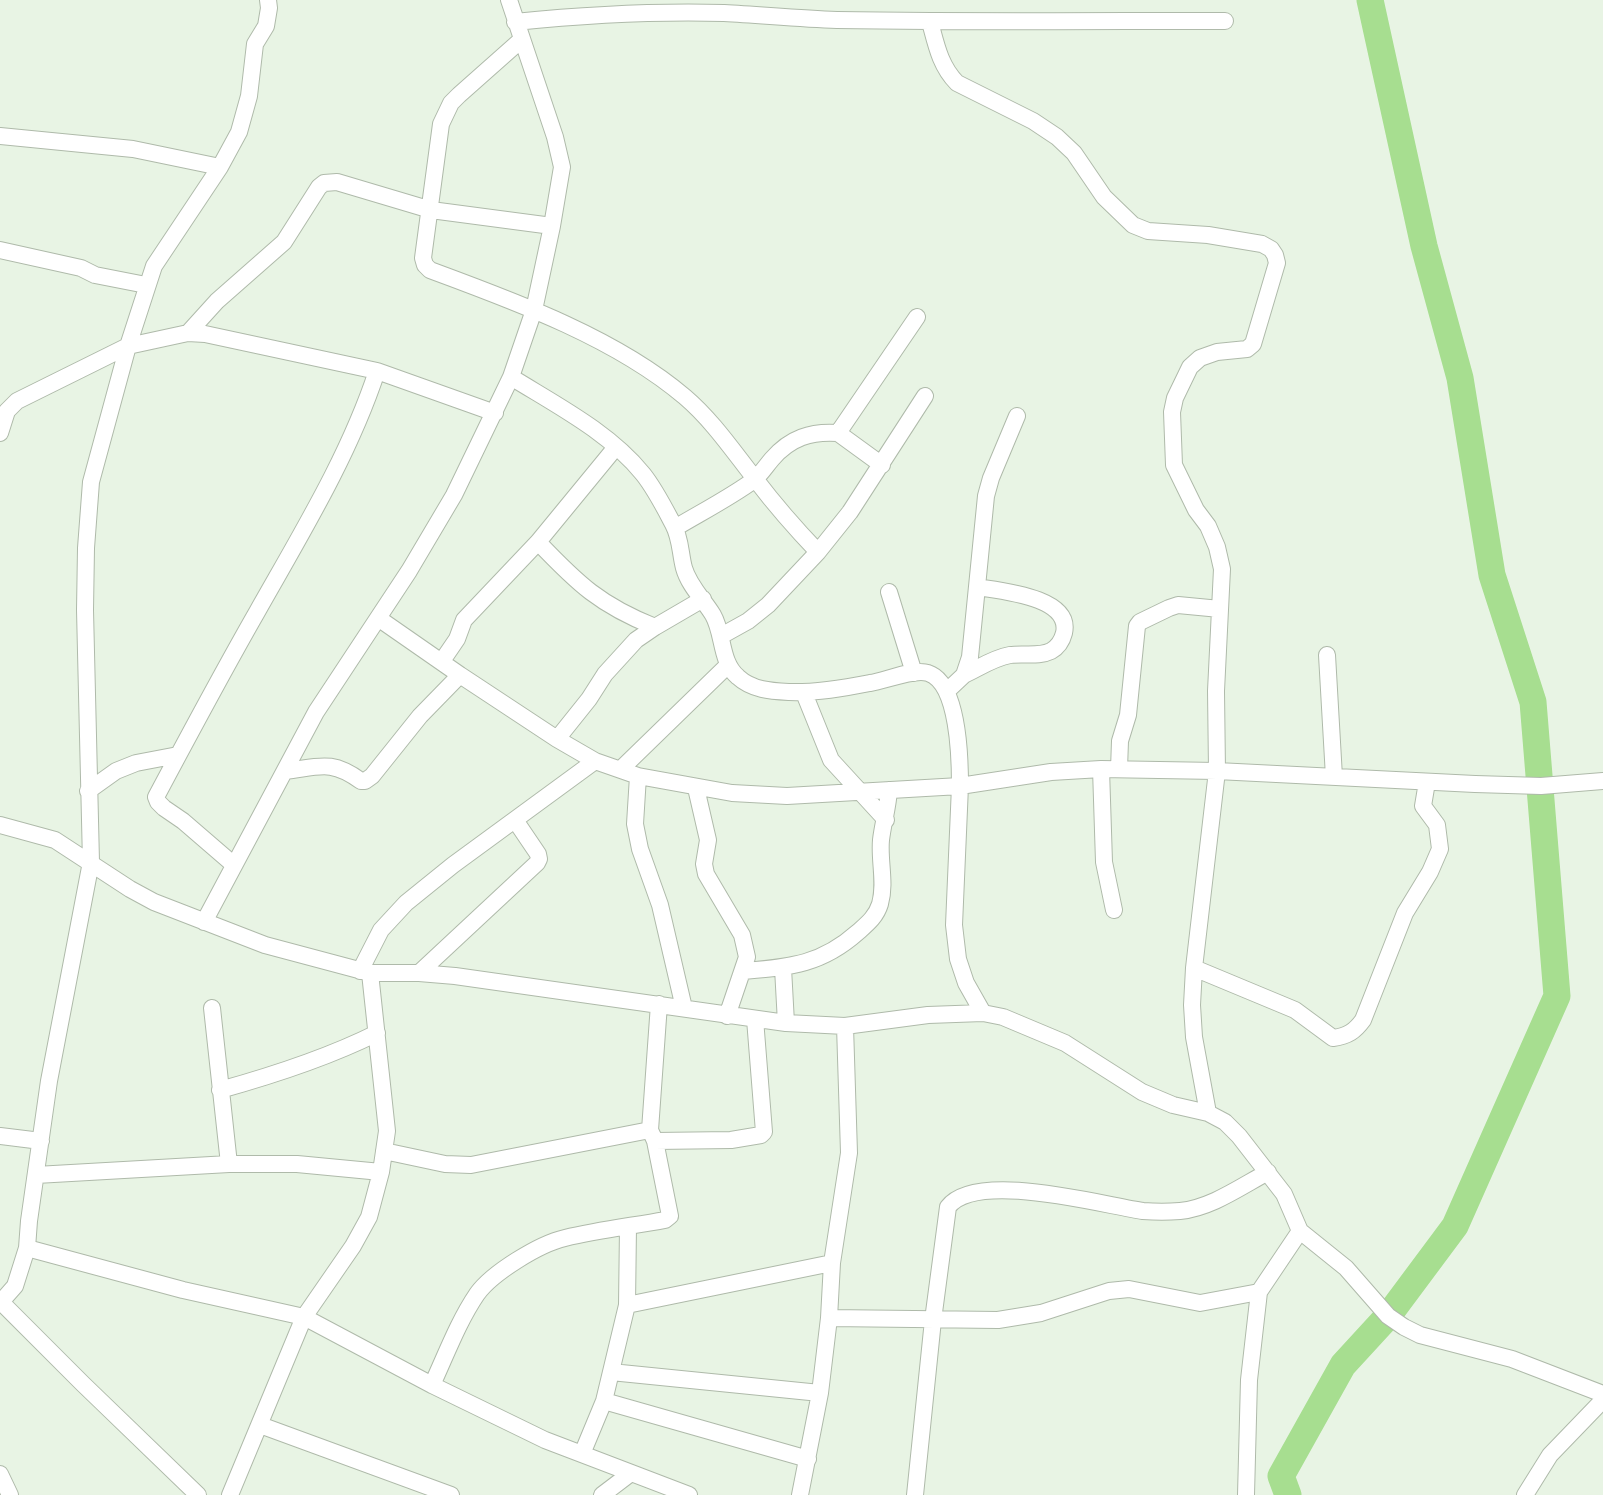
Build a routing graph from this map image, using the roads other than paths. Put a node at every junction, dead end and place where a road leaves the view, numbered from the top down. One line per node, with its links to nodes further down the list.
1 (268, 0): 8 (street)
2 (508, 0): 4 (street)
3 (1225, 21): 5 (street)
4 (515, 22): 5 (street); 6 (street)
5 (930, 22): 33 (street)
6 (521, 40): 9 (street); 10 (street)
7 (0, 136): 8 (street)
8 (220, 167): 12 (street)
9 (431, 210): 10 (street); 13 (street); 15 (street)
10 (552, 226): 13 (street)
11 (0, 250): 12 (street)
12 (146, 285): 16 (street)
13 (534, 310): 18 (street); 26 (street)
14 (917, 317): 23 (street)
15 (188, 333): 16 (street); 17 (street)
16 (128, 345): 22 (street); 60 (street)
17 (377, 370): 20 (street); 46 (street)
18 (511, 377): 20 (street); 24 (street)
19 (925, 396): 25 (street)
20 (495, 413): 34 (street)
21 (1017, 416): 30 (street)
22 (0, 433)
23 (837, 433): 25 (street); 26 (street)
24 (616, 447): 27 (street); 28 (street)
25 (882, 465): 29 (street)
26 (755, 479): 27 (street); 29 (street)
27 (675, 528): 32 (street)
28 (538, 542): 35 (street); 38 (street)
29 (818, 552): 36 (street)
30 (976, 587): 42 (street); 42 (street)
31 (890, 592): 40 (street)
32 (703, 599): 35 (street); 36 (street)
33 (1221, 609): 50 (street); 52 (street)
34 (378, 618): 38 (street); 51 (street)
35 (655, 627): 45 (street)
36 (721, 636): 39 (street)
37 (1327, 655): 54 (street)
38 (441, 661): 41 (street)
39 (728, 665): 44 (street); 48 (street)
40 (914, 673): 43 (street); 44 (street)
41 (460, 675): 45 (street); 51 (street)
42 (964, 675): 43 (street)
43 (947, 691): 57 (street)
44 (804, 693): 61 (street)
45 (557, 739): 47 (street)
46 (178, 756): 60 (street); 66 (street)
47 (595, 761): 48 (street); 62 (street)
48 (621, 769): 53 (street)
49 (1101, 769): 50 (street); 57 (street); 67 (street)
50 (1119, 769): 52 (street)
51 (285, 771): 66 (street)
52 (1217, 771): 54 (street); 70 (street)
53 (638, 776): 58 (street); 76 (street)
54 (1334, 777): 56 (street)
55 (1603, 781): 56 (street)
56 (1427, 782): 70 (street)
57 (960, 786): 59 (street); 77 (street)
58 (696, 788): 61 (street); 71 (street)
59 (889, 790): 61 (street); 63 (street)
60 (88, 791): 65 (street)
61 (860, 791): 63 (street)
62 (515, 820): 72 (street); 73 (street)
63 (886, 820): 69 (street)
64 (0, 825): 65 (street)
65 (91, 862): 68 (street); 87 (street)
66 (234, 865): 68 (street)
67 (1114, 910)
68 (204, 922): 72 (street)
69 (783, 968): 71 (street); 80 (street)
70 (1194, 968): 84 (street)
71 (743, 971): 78 (street)
72 (365, 972): 73 (street); 82 (street)
73 (419, 973): 74 (street)
74 (658, 1004): 76 (street); 86 (street)
75 (212, 1008): 83 (street)
76 (684, 1008): 78 (street)
77 (983, 1013): 81 (street); 84 (street)
78 (727, 1016): 79 (street)
79 (755, 1019): 80 (street); 86 (street)
80 (786, 1023): 81 (street)
81 (845, 1026): 96 (street)
82 (377, 1034): 83 (street); 88 (street)
83 (220, 1090): 89 (street)
84 (1208, 1113): 91 (street)
85 (0, 1136): 87 (street)
86 (652, 1136): 88 (street); 93 (street)
87 (41, 1141): 92 (street)
88 (384, 1151): 90 (street)
89 (229, 1164): 90 (street); 92 (street)
90 (381, 1172): 100 (street)
91 (1268, 1172): 94 (street); 102 (street)
92 (36, 1175): 95 (street)
93 (628, 1227): 99 (street); 104 (street)
94 (1300, 1231): 97 (street); 106 (street)
95 (27, 1248): 98 (street); 100 (street)
96 (832, 1263): 99 (street); 101 (street)
97 (1259, 1292): 102 (street); 122 (street)
98 (1, 1302): 115 (street)
99 (627, 1305): 103 (street)
100 (304, 1317): 104 (street); 109 (street)
101 (829, 1318): 102 (street); 105 (street)
102 (933, 1320): 121 (street)
103 (611, 1372): 105 (street); 108 (street)
104 (432, 1385): 110 (street)
105 (820, 1393): 111 (street)
106 (1603, 1394)
107 (1603, 1400): 123 (street)
108 (604, 1401): 110 (street); 111 (street)
109 (260, 1425): 116 (street); 117 (street)
110 (582, 1454): 112 (street)
111 (808, 1459): 120 (street)
112 (631, 1473): 118 (street); 119 (street)
113 (0, 1474): 114 (street)
114 (10, 1495)
115 (198, 1495)
116 (230, 1495)
117 (451, 1495)
118 (602, 1495)
119 (690, 1495)
120 (800, 1495)
121 (915, 1495)
122 (1246, 1495)
123 (1525, 1495)

